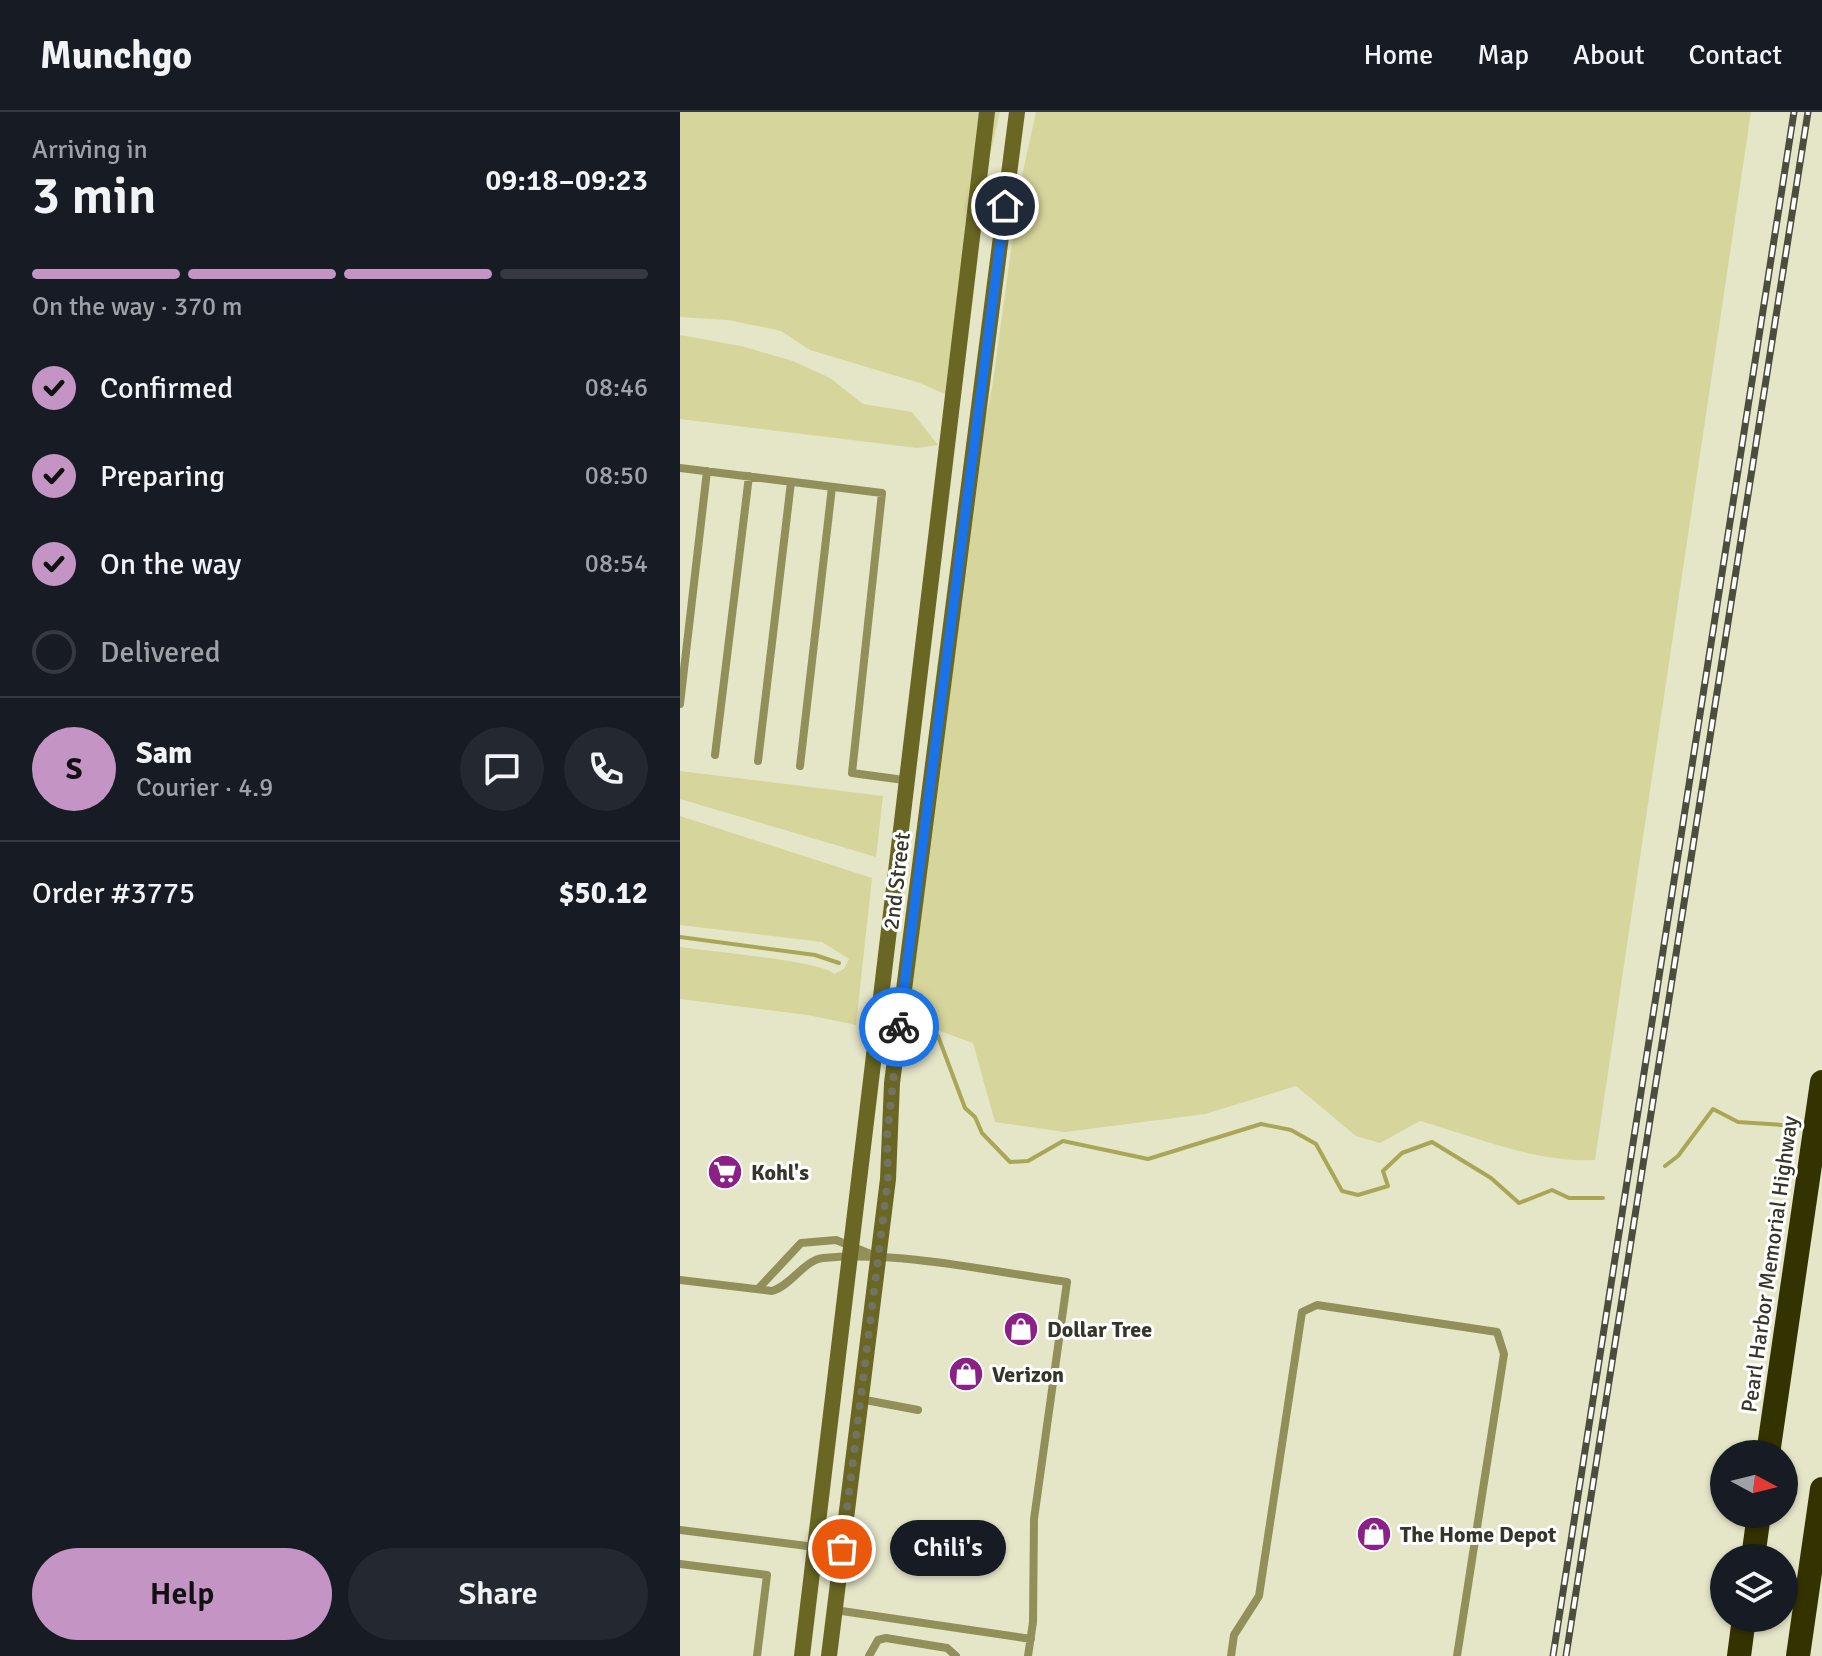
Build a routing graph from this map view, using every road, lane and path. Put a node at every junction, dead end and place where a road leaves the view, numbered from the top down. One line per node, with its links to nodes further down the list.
1 (987, 112): 12 (street)
2 (1017, 112): 15 (street, 2nd Street)
3 (680, 468): 4 (lane)
4 (707, 471): 5 (lane); 8 (lane)
5 (749, 476): 6 (lane); 9 (lane)
6 (791, 482): 7 (lane); 10 (lane)
7 (832, 487): 11 (lane); 12 (lane)
8 (680, 704)
9 (715, 755)
10 (758, 761)
11 (800, 766)
12 (904, 780): 14 (street)
13 (1822, 1082): 20 (highway, Pearl Harbor Memorial Highway)
14 (852, 1253): 15 (lane); 17 (lane); 17 (lane); 23 (street)
15 (877, 1256): 18 (street, 2nd Street); 27 (lane)
16 (680, 1280): 17 (lane)
17 (758, 1289)
18 (860, 1399): 19 (lane); 25 (street, 2nd Street)
19 (918, 1410)
20 (1770, 1440)
21 (1822, 1489): 37 (highway)
22 (680, 1530): 23 (lane)
23 (815, 1547): 29 (street)
24 (680, 1564): 28 (lane)
25 (835, 1610): 27 (lane); 30 (street, 2nd Street)
26 (1742, 1632): 36 (highway)
27 (1031, 1639): 33 (lane)
28 (757, 1656)
29 (802, 1656)
30 (829, 1656)
31 (869, 1656): 32 (lane)
32 (956, 1656)
33 (1028, 1656)
34 (1231, 1656): 35 (lane)
35 (1457, 1656)
36 (1739, 1656)
37 (1798, 1656)

